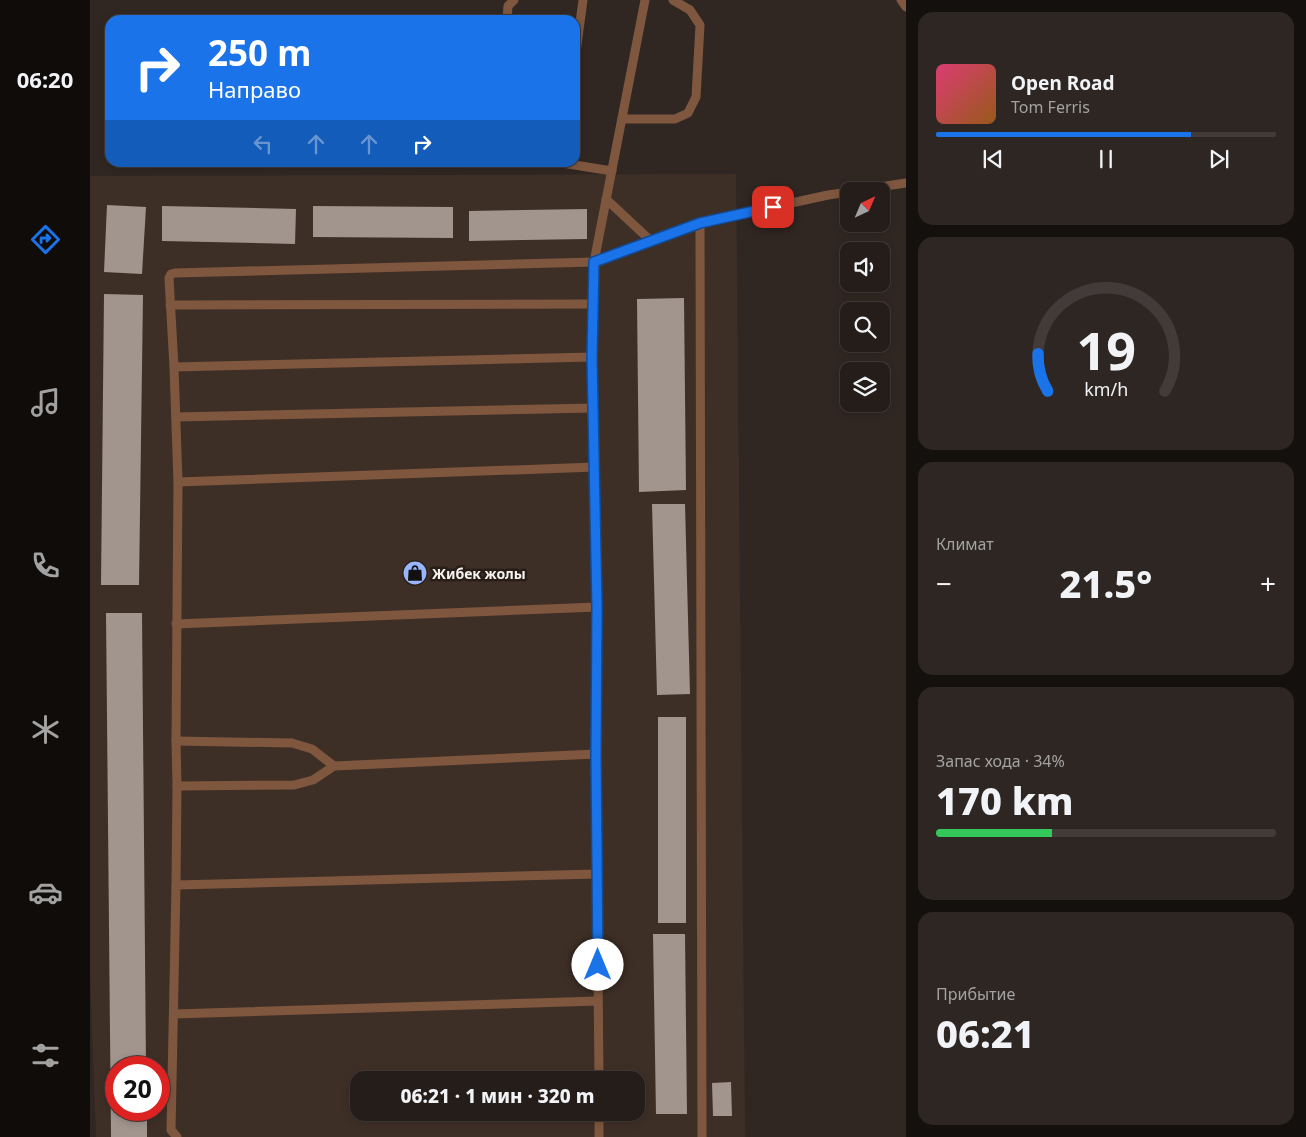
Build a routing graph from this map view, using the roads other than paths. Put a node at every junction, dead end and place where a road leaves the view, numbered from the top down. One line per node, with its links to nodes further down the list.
1 (514, 0): 7 (lane)
2 (583, 0): 8 (lane)
3 (645, 0): 9 (lane)
4 (673, 0): 9 (lane)
5 (901, 0): 6 (lane)
6 (906, 7)
7 (507, 15)
8 (580, 22)
9 (622, 119): 11 (lane)
10 (580, 166): 11 (lane)
11 (612, 171): 15 (lane)
12 (906, 183): 13 (lane)
13 (890, 185)
14 (840, 193): 16 (lane)
15 (606, 199): 17 (lane); 18 (lane)
16 (700, 223): 17 (lane); 41 (lane)
17 (651, 241): 18 (lane)
18 (594, 262): 19 (lane); 20 (lane)
19 (593, 304): 20 (lane); 21 (lane)
20 (170, 305): 22 (lane)
21 (592, 358): 22 (lane); 23 (lane)
22 (174, 367): 24 (lane)
23 (594, 408): 24 (lane); 25 (lane)
24 (176, 417): 26 (lane)
25 (595, 468): 26 (lane); 27 (lane)
26 (178, 482): 28 (lane)
27 (597, 607): 28 (lane); 30 (lane)
28 (176, 624): 29 (lane)
29 (176, 742): 31 (lane); 32 (lane)
30 (596, 754): 31 (lane); 33 (lane)
31 (334, 766): 32 (lane)
32 (177, 786): 34 (lane)
33 (597, 874): 34 (lane); 35 (lane)
34 (176, 885): 36 (lane)
35 (598, 1001): 36 (lane); 37 (lane)
36 (174, 1014): 39 (lane)
37 (599, 1071)
38 (599, 1121): 40 (lane)
39 (177, 1137)
40 (599, 1137)
41 (702, 1137)

